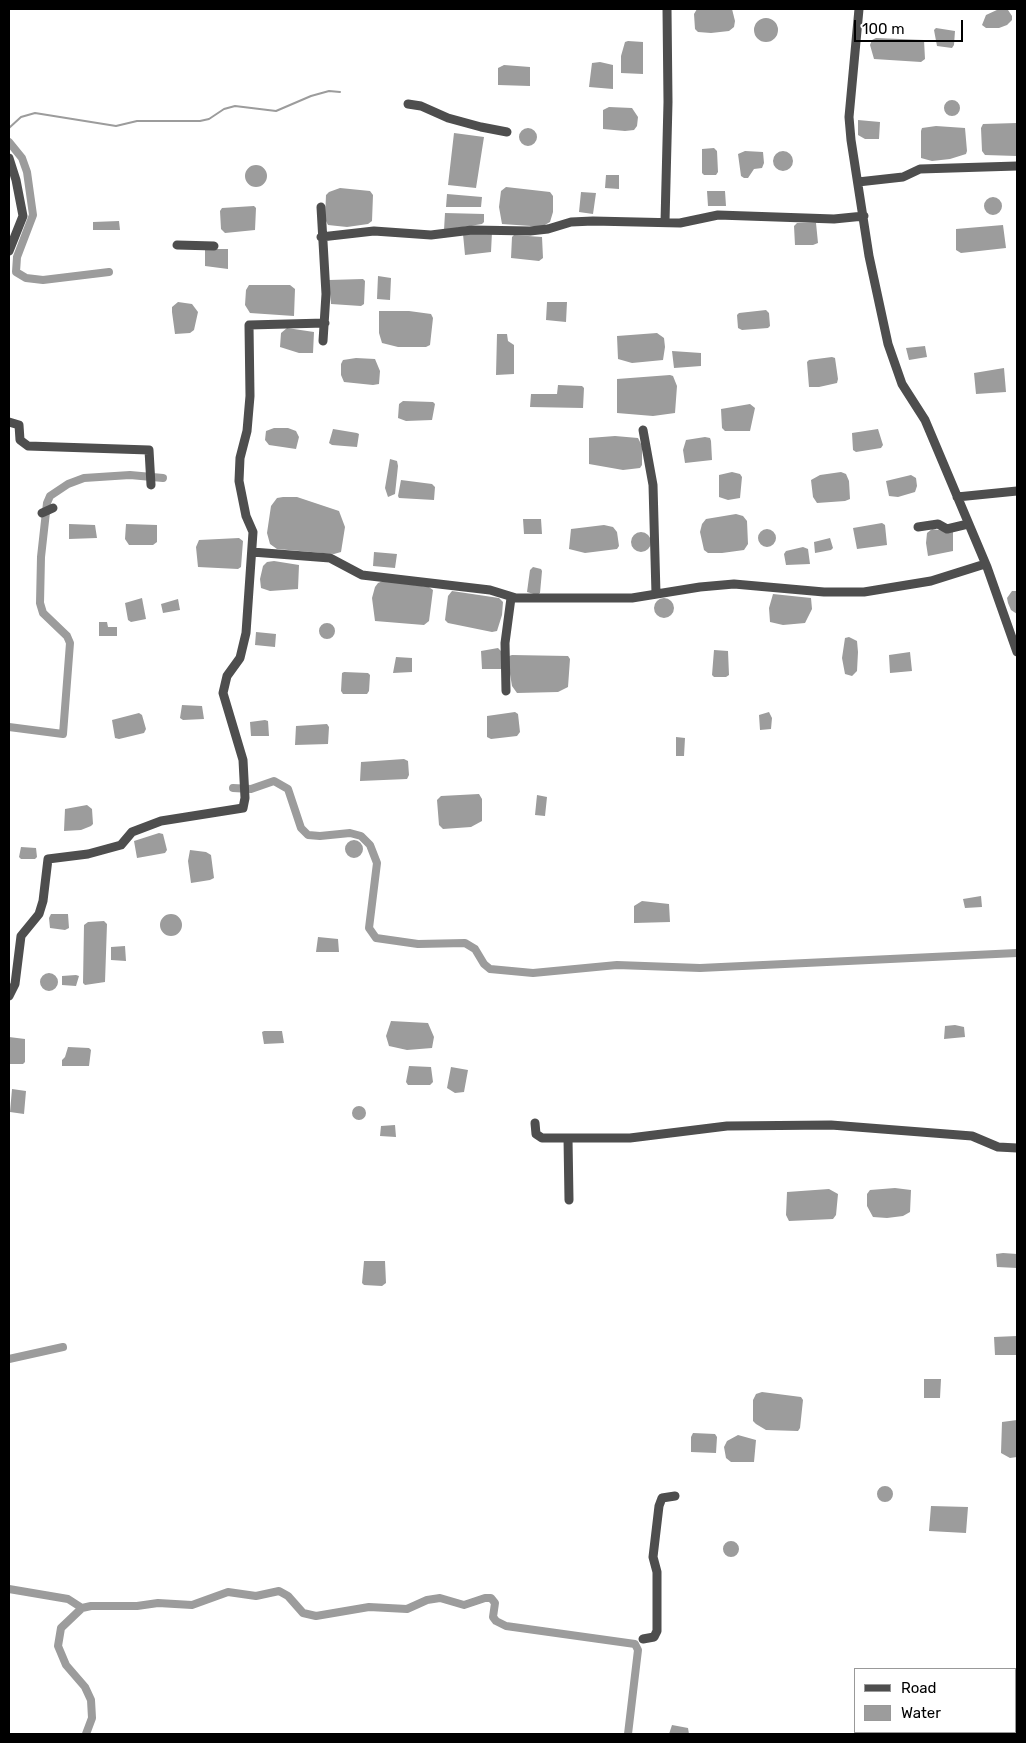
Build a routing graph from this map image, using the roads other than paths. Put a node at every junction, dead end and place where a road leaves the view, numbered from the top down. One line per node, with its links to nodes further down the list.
1 (667, 9): 10 (street)
2 (859, 9): 7 (street)
3 (408, 104): 4 (street)
4 (507, 132)
5 (9, 158): 14 (street)
6 (1017, 166): 7 (street)
7 (858, 182): 9 (street)
8 (321, 207): 11 (street)
9 (864, 216): 10 (street); 21 (street)
10 (665, 222): 11 (street)
11 (321, 237): 15 (street)
12 (176, 245): 13 (street)
13 (214, 246)
14 (9, 251)
15 (325, 323): 16 (street); 26 (street)
16 (323, 341)
17 (9, 422): 19 (street)
18 (643, 430): 28 (street)
19 (151, 485)
20 (1017, 491): 21 (street)
21 (956, 497): 24 (street)
22 (53, 508): 23 (street)
23 (42, 513)
24 (968, 524): 25 (street); 27 (street)
25 (918, 527)
26 (252, 552): 29 (street); 32 (street)
27 (985, 564): 28 (street); 30 (street)
28 (656, 594): 29 (street)
29 (512, 598): 31 (street)
30 (1017, 652)
31 (506, 691)
32 (9, 996)
33 (535, 1123): 34 (street)
34 (568, 1138): 35 (street); 36 (street)
35 (1017, 1148)
36 (568, 1200)
37 (675, 1496): 38 (street)
38 (643, 1639)

